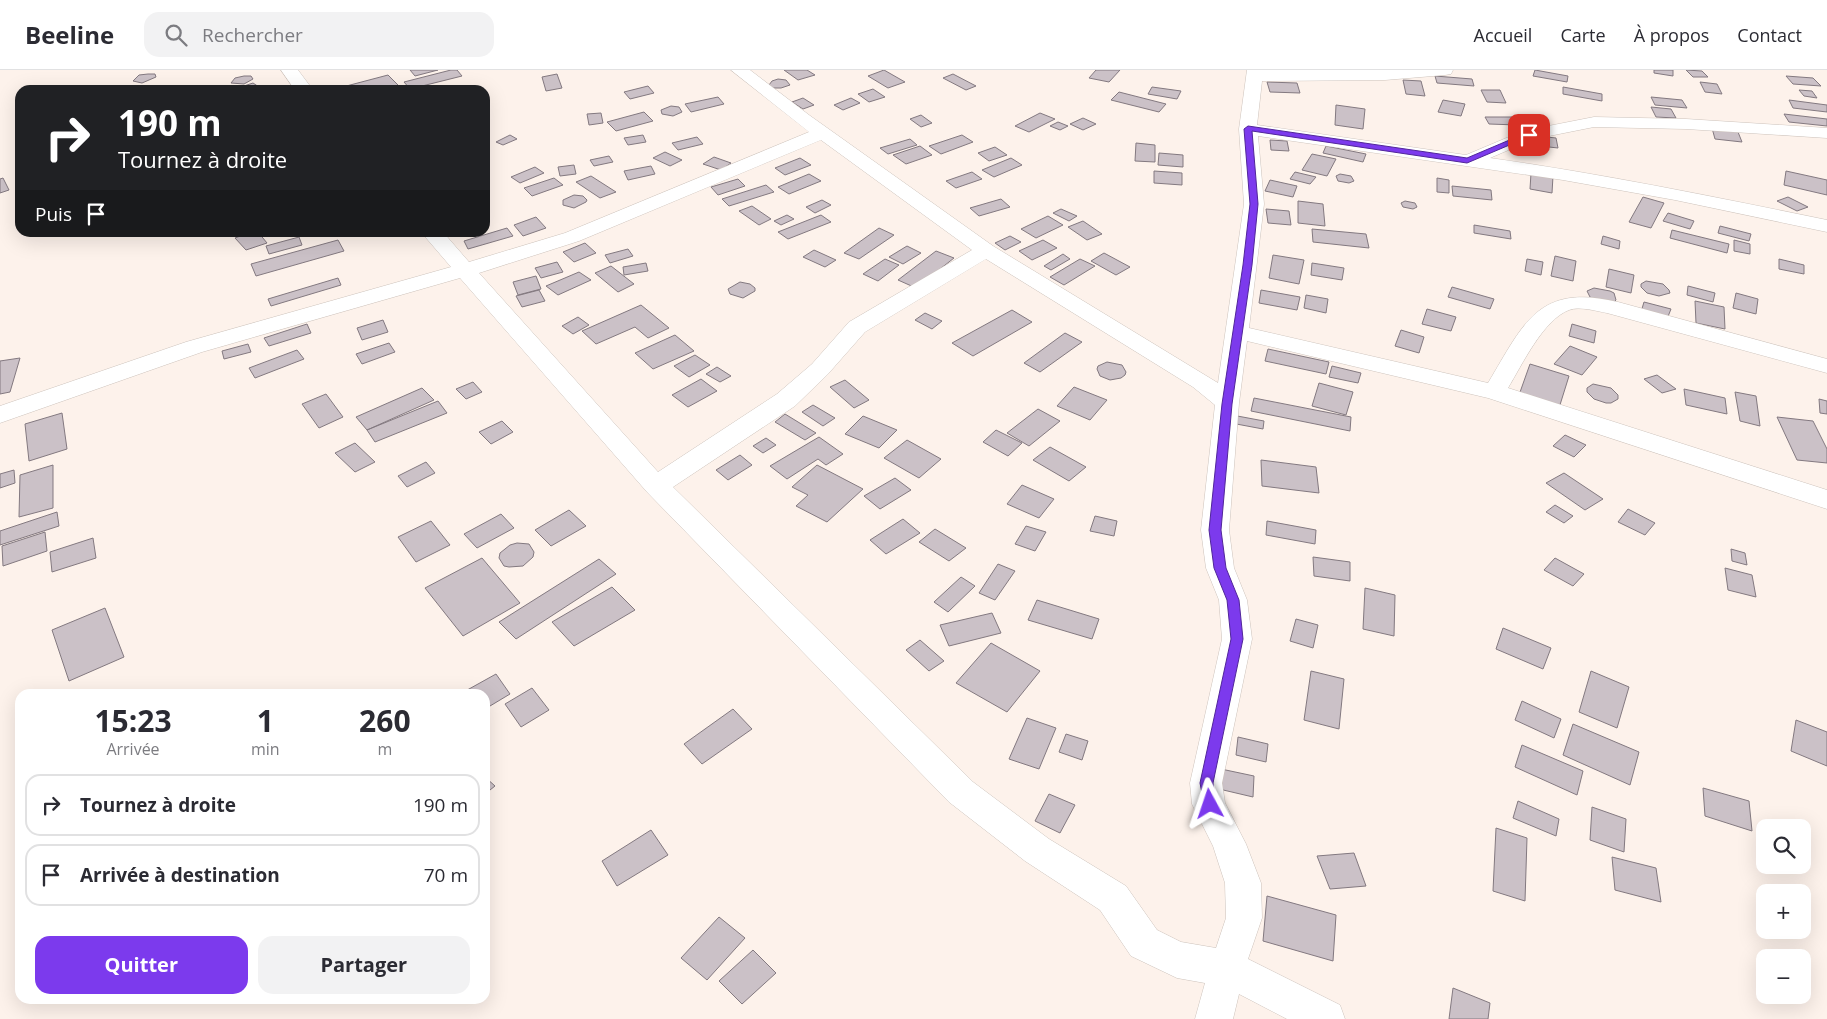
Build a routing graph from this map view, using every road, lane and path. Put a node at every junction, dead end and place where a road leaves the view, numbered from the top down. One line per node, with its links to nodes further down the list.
1 (289, 70): 5 (street)
2 (739, 70): 7 (street)
3 (1445, 70): 4 (street)
4 (1255, 73): 6 (street)
5 (300, 85)
6 (1248, 129): 9 (street); 14 (street)
7 (823, 133): 12 (street); 13 (street)
8 (1827, 133): 9 (street)
9 (1467, 160): 10 (street)
10 (1827, 226)
11 (435, 237): 13 (street)
12 (986, 250): 17 (street); 19 (street)
13 (464, 270): 18 (street); 19 (street)
14 (1237, 332): 16 (street); 17 (street)
15 (1827, 366): 16 (street)
16 (1494, 392): 20 (street)
17 (1227, 404): 21 (street)
18 (0, 415)
19 (656, 486): 21 (street)
20 (1827, 500)
21 (1227, 968): 22 (street); 23 (street)
22 (1214, 1019)
23 (1326, 1019)

